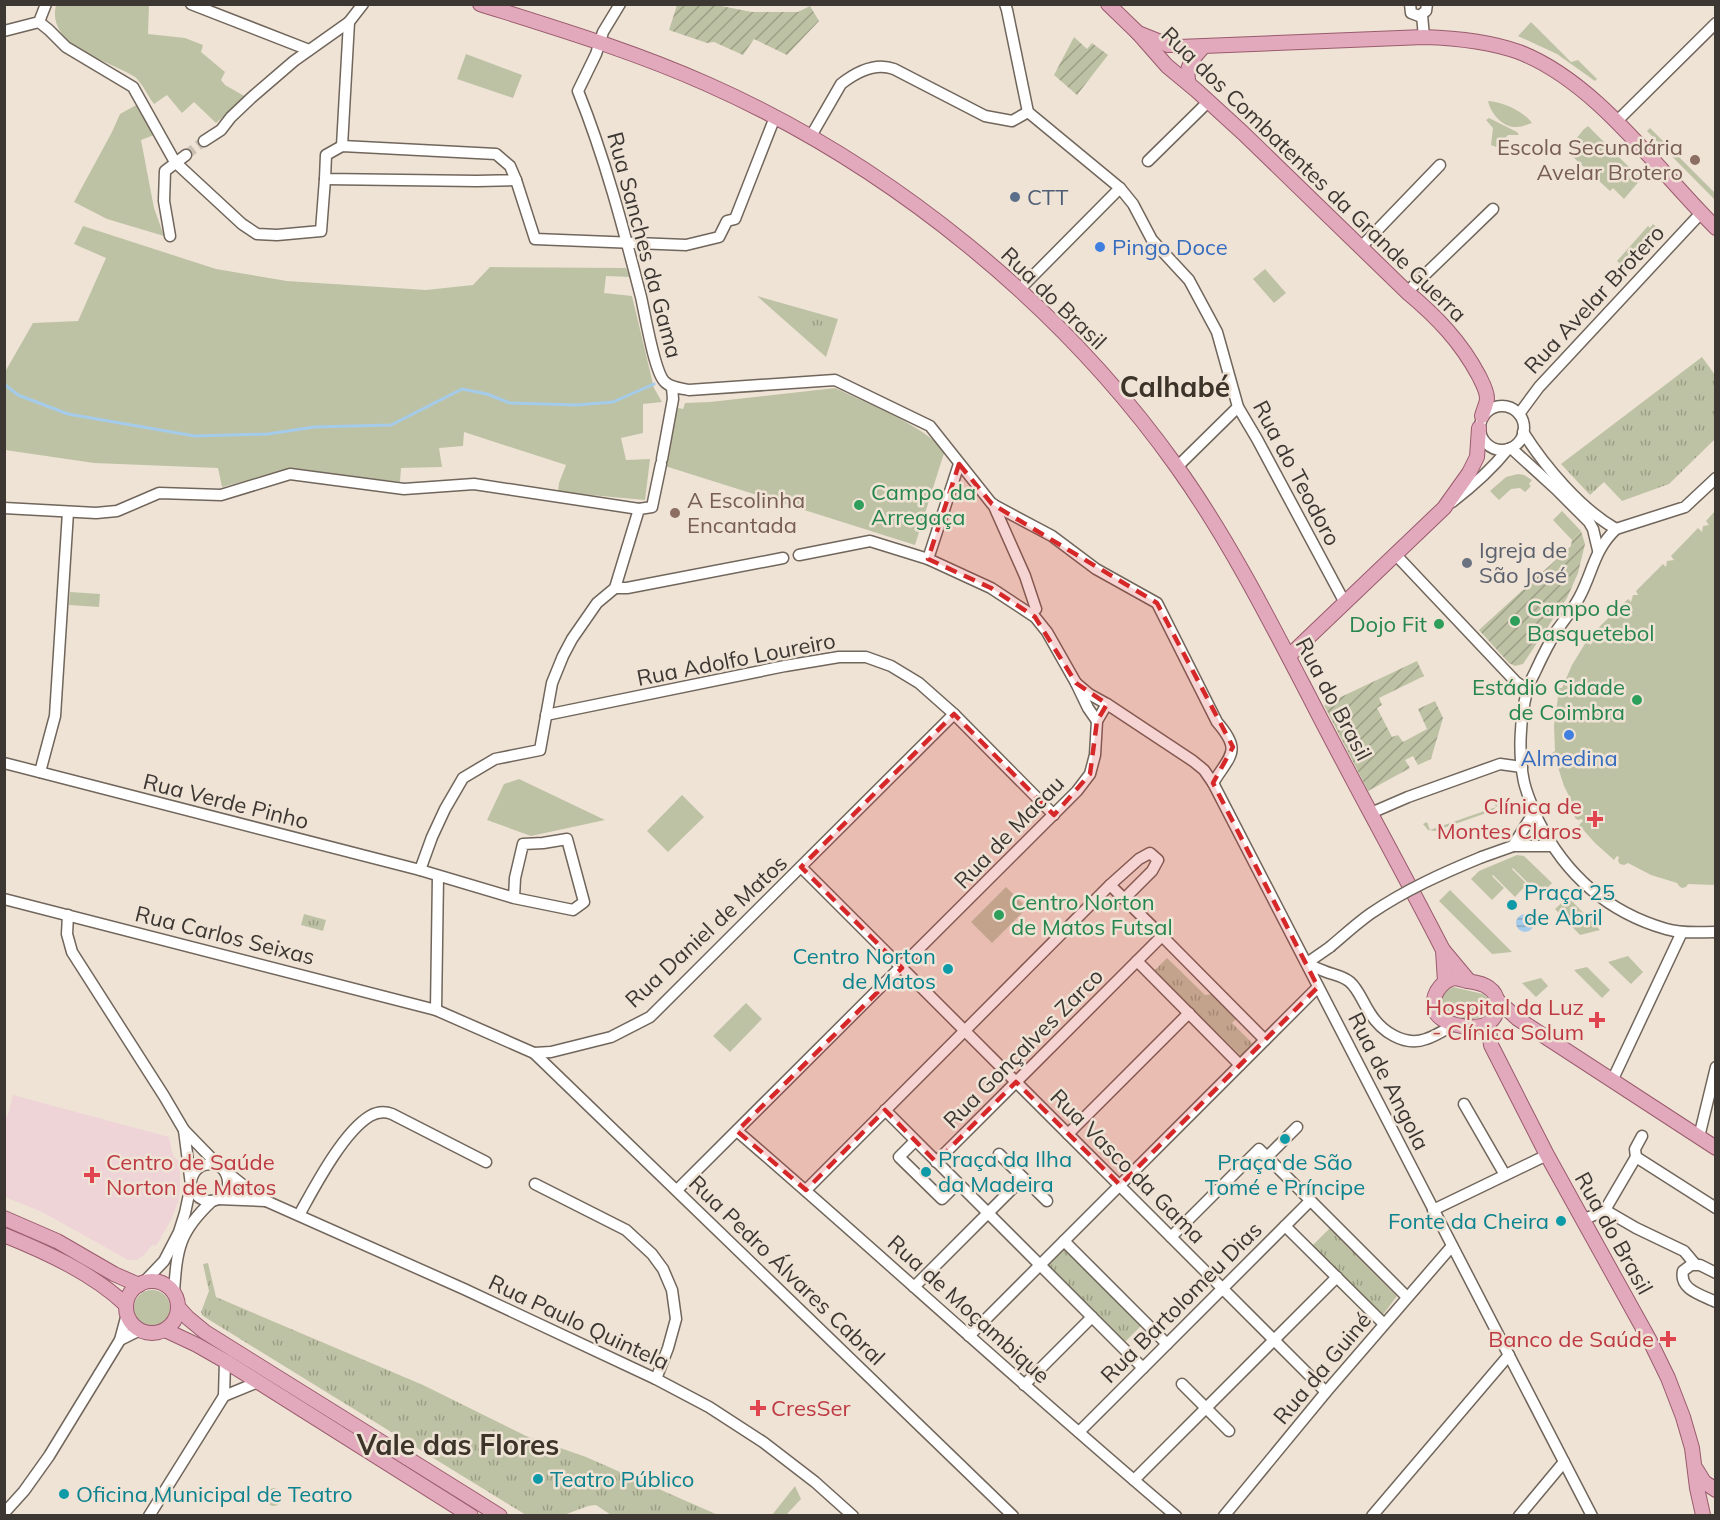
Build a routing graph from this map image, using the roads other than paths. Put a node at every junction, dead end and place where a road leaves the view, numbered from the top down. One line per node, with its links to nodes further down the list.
1 (46, 4): 10 (street)
2 (191, 4): 19 (street)
3 (363, 4): 11 (street)
4 (480, 4): 16 (main road, Rua do Brasil)
5 (620, 4): 16 (street, Rua Sanches da Gama)
6 (1005, 4): 23 (street)
7 (1108, 4): 14 (main road, Rua dos Combatentes da Grande Guerra)
8 (1410, 4): 9 (street)
9 (1424, 10): 15 (street)
10 (39, 22): 13 (street); 31 (street)
11 (349, 22): 19 (street); 28 (street)
12 (1716, 23): 25 (street)
13 (4, 30)
14 (1138, 33): 17 (main road); 20 (main road, Rua dos Combatentes da Grande Guerra)
15 (1424, 37): 18 (main road); 25 (main road)
16 (600, 42): 24 (main road, Rua do Brasil); 40 (street, Rua Sanches da Gama)
17 (1173, 46): 18 (main road); 20 (main road); 20 (main road)
18 (1204, 46): 21 (main road)
19 (309, 50): 27 (street)
20 (1164, 64): 21 (main road, Rua dos Combatentes da Grande Guerra)
21 (1189, 84): 22 (main road, Rua dos Combatentes da Grande Guerra)
22 (1208, 102): 30 (street); 41 (main road, Rua dos Combatentes da Grande Guerra)
23 (1028, 112): 26 (street); 35 (street, Rua do Teodoro)
24 (776, 117): 26 (main road, Rua do Brasil); 40 (street)
25 (1617, 122): 37 (main road)
26 (811, 136): 42 (main road, Rua do Brasil)
27 (204, 141)
28 (342, 146): 33 (street); 34 (street)
29 (186, 155): 31 (street)
30 (1148, 161)
31 (175, 162): 33 (street); 39 (street)
32 (1440, 165): 41 (street)
33 (325, 179): 34 (street)
34 (516, 180): 40 (street)
35 (1120, 188): 42 (street); 45 (street, Rua do Teodoro)
36 (1493, 209): 43 (street)
37 (1701, 213): 38 (main road); 46 (street, Rua Avelar Brotero)
38 (1716, 228)
39 (170, 236)
40 (627, 244): 44 (street, Rua Sanches da Gama)
41 (1361, 247): 43 (main road, Rua dos Combatentes da Grande Guerra)
42 (1019, 290): 51 (main road, Rua do Brasil)
43 (1407, 292): 47 (main road, Rua dos Combatentes da Grande Guerra)
44 (672, 387): 50 (street); 56 (street, Rua Sanches da Gama)
45 (1238, 407): 51 (street); 65 (street, Rua do Teodoro)
46 (1519, 414): 47 (street); 48 (street)
47 (1481, 422): 49 (street); 55 (main road, Rua dos Combatentes da Grande Guerra)
48 (1523, 432): 49 (street); 58 (street)
49 (1510, 449): 55 (street, Rua dos Combatentes da Grande Guerra); 59 (street)
50 (959, 464): 53 (street); 63 (street)
51 (1177, 467): 67 (main road, Rua do Brasil)
52 (1716, 478): 58 (street)
53 (992, 504): 66 (street); 77 (street)
54 (4, 508): 57 (street)
55 (1444, 508): 60 (main road, Rua dos Combatentes da Grande Guerra)
56 (639, 509): 57 (street); 64 (street)
57 (68, 512): 76 (street)
58 (1616, 529): 59 (street)
59 (1598, 550): 69 (street)
60 (1395, 554): 65 (main road, Rua dos Combatentes da Grande Guerra); 69 (street)
61 (799, 555): 63 (street)
62 (783, 558): 64 (street)
63 (928, 559): 68 (street)
64 (615, 588): 72 (street)
65 (1345, 603): 67 (main road, Rua dos Combatentes da Grande Guerra)
66 (1036, 609)
67 (1289, 656): 79 (main road, Rua do Brasil)
68 (1076, 683): 70 (street, Rua de Angola); 73 (street)
69 (1527, 689): 75 (street)
70 (1107, 704): 73 (street, Rua de Macau); 77 (street, Rua de Angola)
71 (954, 714): 72 (street, Rua Adolfo Loureiro); 80 (street, Rua Adolfo Loureiro); 83 (street, Rua Daniel de Matos)
72 (546, 715): 84 (street)
73 (1097, 722): 80 (street, Rua de Macau)
74 (4, 763): 76 (street, Rua Verde Pinho)
75 (1522, 766): 78 (street); 79 (street)
76 (40, 772): 84 (street, Rua Verde Pinho)
77 (1213, 783): 96 (street, Rua de Angola)
78 (1534, 812): 81 (street); 82 (street)
79 (1371, 813): 94 (main road, Rua do Brasil)
80 (1054, 815): 97 (street, Rua de Macau)
81 (1513, 846): 82 (street); 96 (street, bridge)
82 (1551, 846): 91 (street)
83 (801, 867): 97 (street, Rua Vasco da Gama); 109 (street, Rua Daniel de Matos)
84 (420, 870): 85 (street, Rua Verde Pinho)
85 (438, 876): 87 (street, Rua Verde Pinho); 102 (street)
86 (1110, 885): 89 (street); 89 (street); 107 (street)
87 (514, 898): 87 (street, Rua Verde Pinho)
88 (4, 899): 90 (street, Rua Carlos Seixas)
89 (1124, 899): 93 (street)
90 (68, 915): 102 (street, Rua Carlos Seixas); 117 (street)
91 (1682, 932): 92 (street); 112 (street)
92 (1716, 932)
93 (1162, 936): 95 (street, Rua Gonçalves Zarco); 108 (street)
94 (1443, 950): 98 (main road); 99 (main road, Rua do Brasil)
95 (1137, 961): 103 (street); 113 (street, Rua Gonçalves Zarco)
96 (1307, 963): 100 (street, Rua de Angola); 106 (street)
97 (902, 968): 107 (street, Rua Vasco da Gama); 118 (street, Rua de Macau)
98 (1468, 981): 99 (main road); 101 (main road)
99 (1445, 982): 106 (main road, Rua do Brasil)
100 (1318, 987): 108 (street); 144 (street, Rua de Angola)
101 (1497, 1000): 104 (main road); 105 (main road, Rua do Brasil)
102 (436, 1010): 109 (street)
103 (1189, 1013): 110 (street); 119 (street)
104 (1518, 1019): 105 (main road); 112 (main road)
105 (1491, 1021): 106 (main road); 126 (main road, Rua do Brasil)
106 (1455, 1024)
107 (965, 1030): 113 (street, Rua Vasco da Gama); 115 (street)
108 (1265, 1040): 110 (street)
109 (534, 1053): 137 (street, Rua Pedro Álvares Cabral)
110 (1240, 1065): 136 (street)
111 (1716, 1068): 121 (street)
112 (1612, 1081): 121 (main road)
113 (1016, 1082): 119 (street, Rua Vasco da Gama); 129 (street, Rua Gonçalves Zarco)
114 (1464, 1104): 131 (street)
115 (885, 1110): 122 (street); 138 (street)
116 (1297, 1127): 124 (street)
117 (184, 1130): 130 (street, Rua Paulo Quintela); 133 (street)
118 (737, 1131): 137 (street, Rua de Macau); 138 (street, Rua de Moçambique)
119 (1068, 1134): 136 (street, Rua Vasco da Gama)
120 (1642, 1136): 127 (street)
121 (1699, 1137): 123 (main road)
122 (915, 1141): 129 (street); 134 (street)
123 (1716, 1148)
124 (1263, 1153): 142 (street); 152 (street)
125 (999, 1154): 132 (street)
126 (1547, 1155): 131 (street); 149 (main road, Rua do Brasil)
127 (1636, 1156): 143 (street); 145 (street)
128 (486, 1162): 147 (street)
129 (936, 1162): 134 (street)
130 (221, 1168): 133 (street); 139 (street); 140 (street, Rua Paulo Quintela)
131 (1505, 1175): 144 (street)
132 (1023, 1178): 141 (street); 146 (street)
133 (191, 1183): 139 (street); 159 (street)
134 (958, 1183): 146 (street)
135 (535, 1184): 178 (street)
136 (1120, 1185): 152 (street, Rua Vasco da Gama); 153 (street)
137 (677, 1190): 198 (street, Rua Pedro Álvares Cabral)
138 (806, 1190): 160 (street, Rua de Moçambique)
139 (215, 1200): 140 (street, Rua Paulo Quintela); 162 (street)
140 (266, 1201): 147 (street, Rua Paulo Quintela)
141 (1047, 1201)
142 (1311, 1201): 150 (street, Rua Bartolomeu Dias); 163 (street)
143 (1716, 1208)
144 (1433, 1210): 154 (street, Rua de Angola)
145 (1605, 1210): 149 (street); 155 (street)
146 (988, 1213): 156 (street); 160 (street)
147 (299, 1215): 178 (street, Rua Paulo Quintela)
148 (4, 1218): 159 (main road)
149 (1583, 1220): 188 (main road, Rua do Brasil)
150 (1285, 1226): 158 (street); 161 (street, Rua Bartolomeu Dias)
151 (4, 1236): 166 (main road)
152 (1171, 1237): 161 (street, Rua Vasco da Gama)
153 (1064, 1241): 156 (street); 174 (street)
154 (1452, 1246): 163 (street, Rua da Guiné); 175 (street, Rua de Angola)
155 (1695, 1264): 157 (street); 164 (street)
156 (1040, 1265): 167 (street); 171 (street)
157 (1716, 1273)
158 (1337, 1277): 168 (street); 173 (street)
159 (141, 1284): 162 (main road); 166 (main road)
160 (914, 1287): 171 (street, Rua de Moçambique)
161 (1223, 1288): 173 (street, Rua Vasco da Gama); 174 (street, Rua Bartolomeu Dias)
162 (174, 1292): 165 (main road)
163 (1407, 1297): 168 (street, Rua da Guiné)
164 (1716, 1302)
165 (179, 1308): 170 (main road); 196 (main road)
166 (126, 1310): 169 (main road); 172 (street)
167 (1092, 1317): 177 (street); 181 (street)
168 (1384, 1324): 182 (street, Rua da Guiné)
169 (140, 1330): 170 (main road); 172 (street)
170 (165, 1330): 176 (main road)
171 (969, 1336): 181 (street, Rua de Moçambique)
172 (120, 1340): 193 (street)
173 (1274, 1340): 182 (street, Rua Vasco da Gama); 184 (street)
174 (1167, 1344): 177 (street, Rua Bartolomeu Dias)
175 (1509, 1355): 187 (street, Rua de Angola); 201 (street)
176 (225, 1361): 179 (main road); 183 (street)
177 (1143, 1368): 186 (street, Rua Bartolomeu Dias)
178 (656, 1379): 197 (street, Rua Paulo Quintela)
179 (258, 1382): 183 (street); 192 (main road)
180 (1182, 1384): 184 (street)
181 (1024, 1385): 186 (street, Rua de Moçambique)
182 (1326, 1392): 200 (street, Rua da Guiné)
183 (224, 1396): 194 (street)
184 (1206, 1408): 185 (street); 189 (street)
185 (1229, 1431)
186 (1079, 1432): 189 (street, Rua de Moçambique)
187 (1564, 1462): 202 (street); 203 (street, Rua de Angola)
188 (1695, 1467): 190 (main road, Rua do Brasil); 204 (main road, Rua do Brasil)
189 (1134, 1480): 199 (street, Rua de Moçambique)
190 (1716, 1490)
191 (1716, 1498): 204 (main road)
192 (455, 1511): 195 (main road)
193 (7, 1512)
194 (149, 1515)
195 (471, 1515)
196 (500, 1515)
197 (853, 1515)
198 (1013, 1515)
199 (1176, 1515)
200 (1224, 1515)
201 (1372, 1515)
202 (1519, 1515)
203 (1592, 1515)
204 (1703, 1515)

